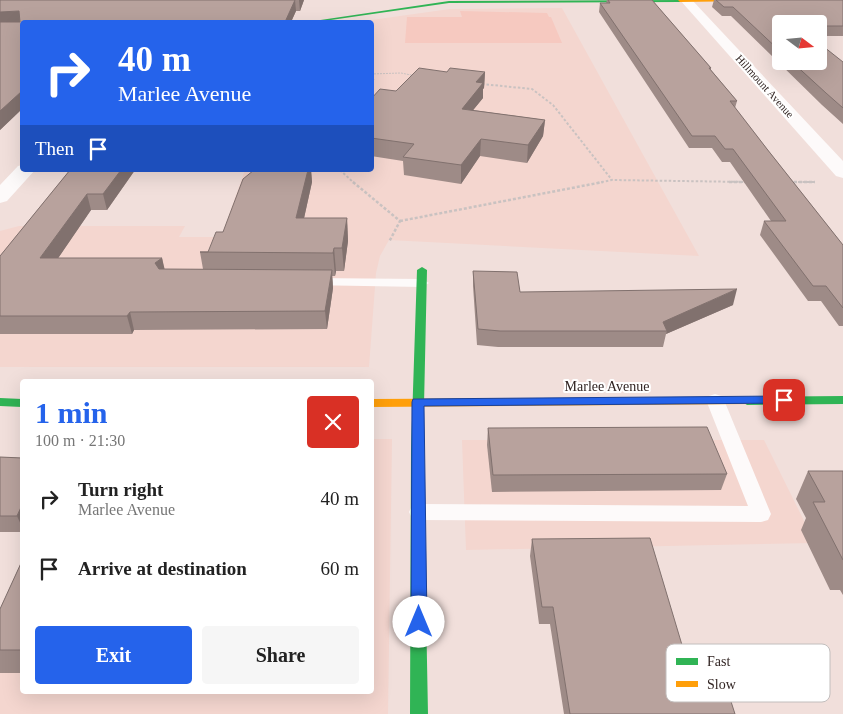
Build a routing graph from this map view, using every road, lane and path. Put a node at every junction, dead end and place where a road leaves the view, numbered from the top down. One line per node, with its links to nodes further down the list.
1 (448, 1): 2 (street); 4 (street)
2 (687, 1): 3 (street); 10 (street, Hillmount Avenue)
3 (765, 1)
4 (323, 20)
5 (374, 74): 6 (path)
6 (416, 76)
7 (474, 83): 11 (path)
8 (23, 172): 15 (street)
9 (342, 172): 16 (path)
10 (843, 172)
11 (612, 180): 12 (path); 16 (path)
12 (752, 182)
13 (781, 182): 14 (path)
14 (821, 182)
15 (0, 197)
16 (400, 221): 17 (path)
17 (388, 242)
18 (422, 276): 19 (lane); 23 (street)
19 (296, 282)
20 (715, 400): 21 (street, Marlee Avenue); 23 (street, Marlee Avenue); 26 (lane)
21 (843, 400)
22 (0, 402): 24 (street)
23 (418, 402): 25 (street, Marlee Avenue); 26 (street)
24 (20, 403)
25 (374, 403)
26 (419, 512): 27 (street)
27 (419, 714)

